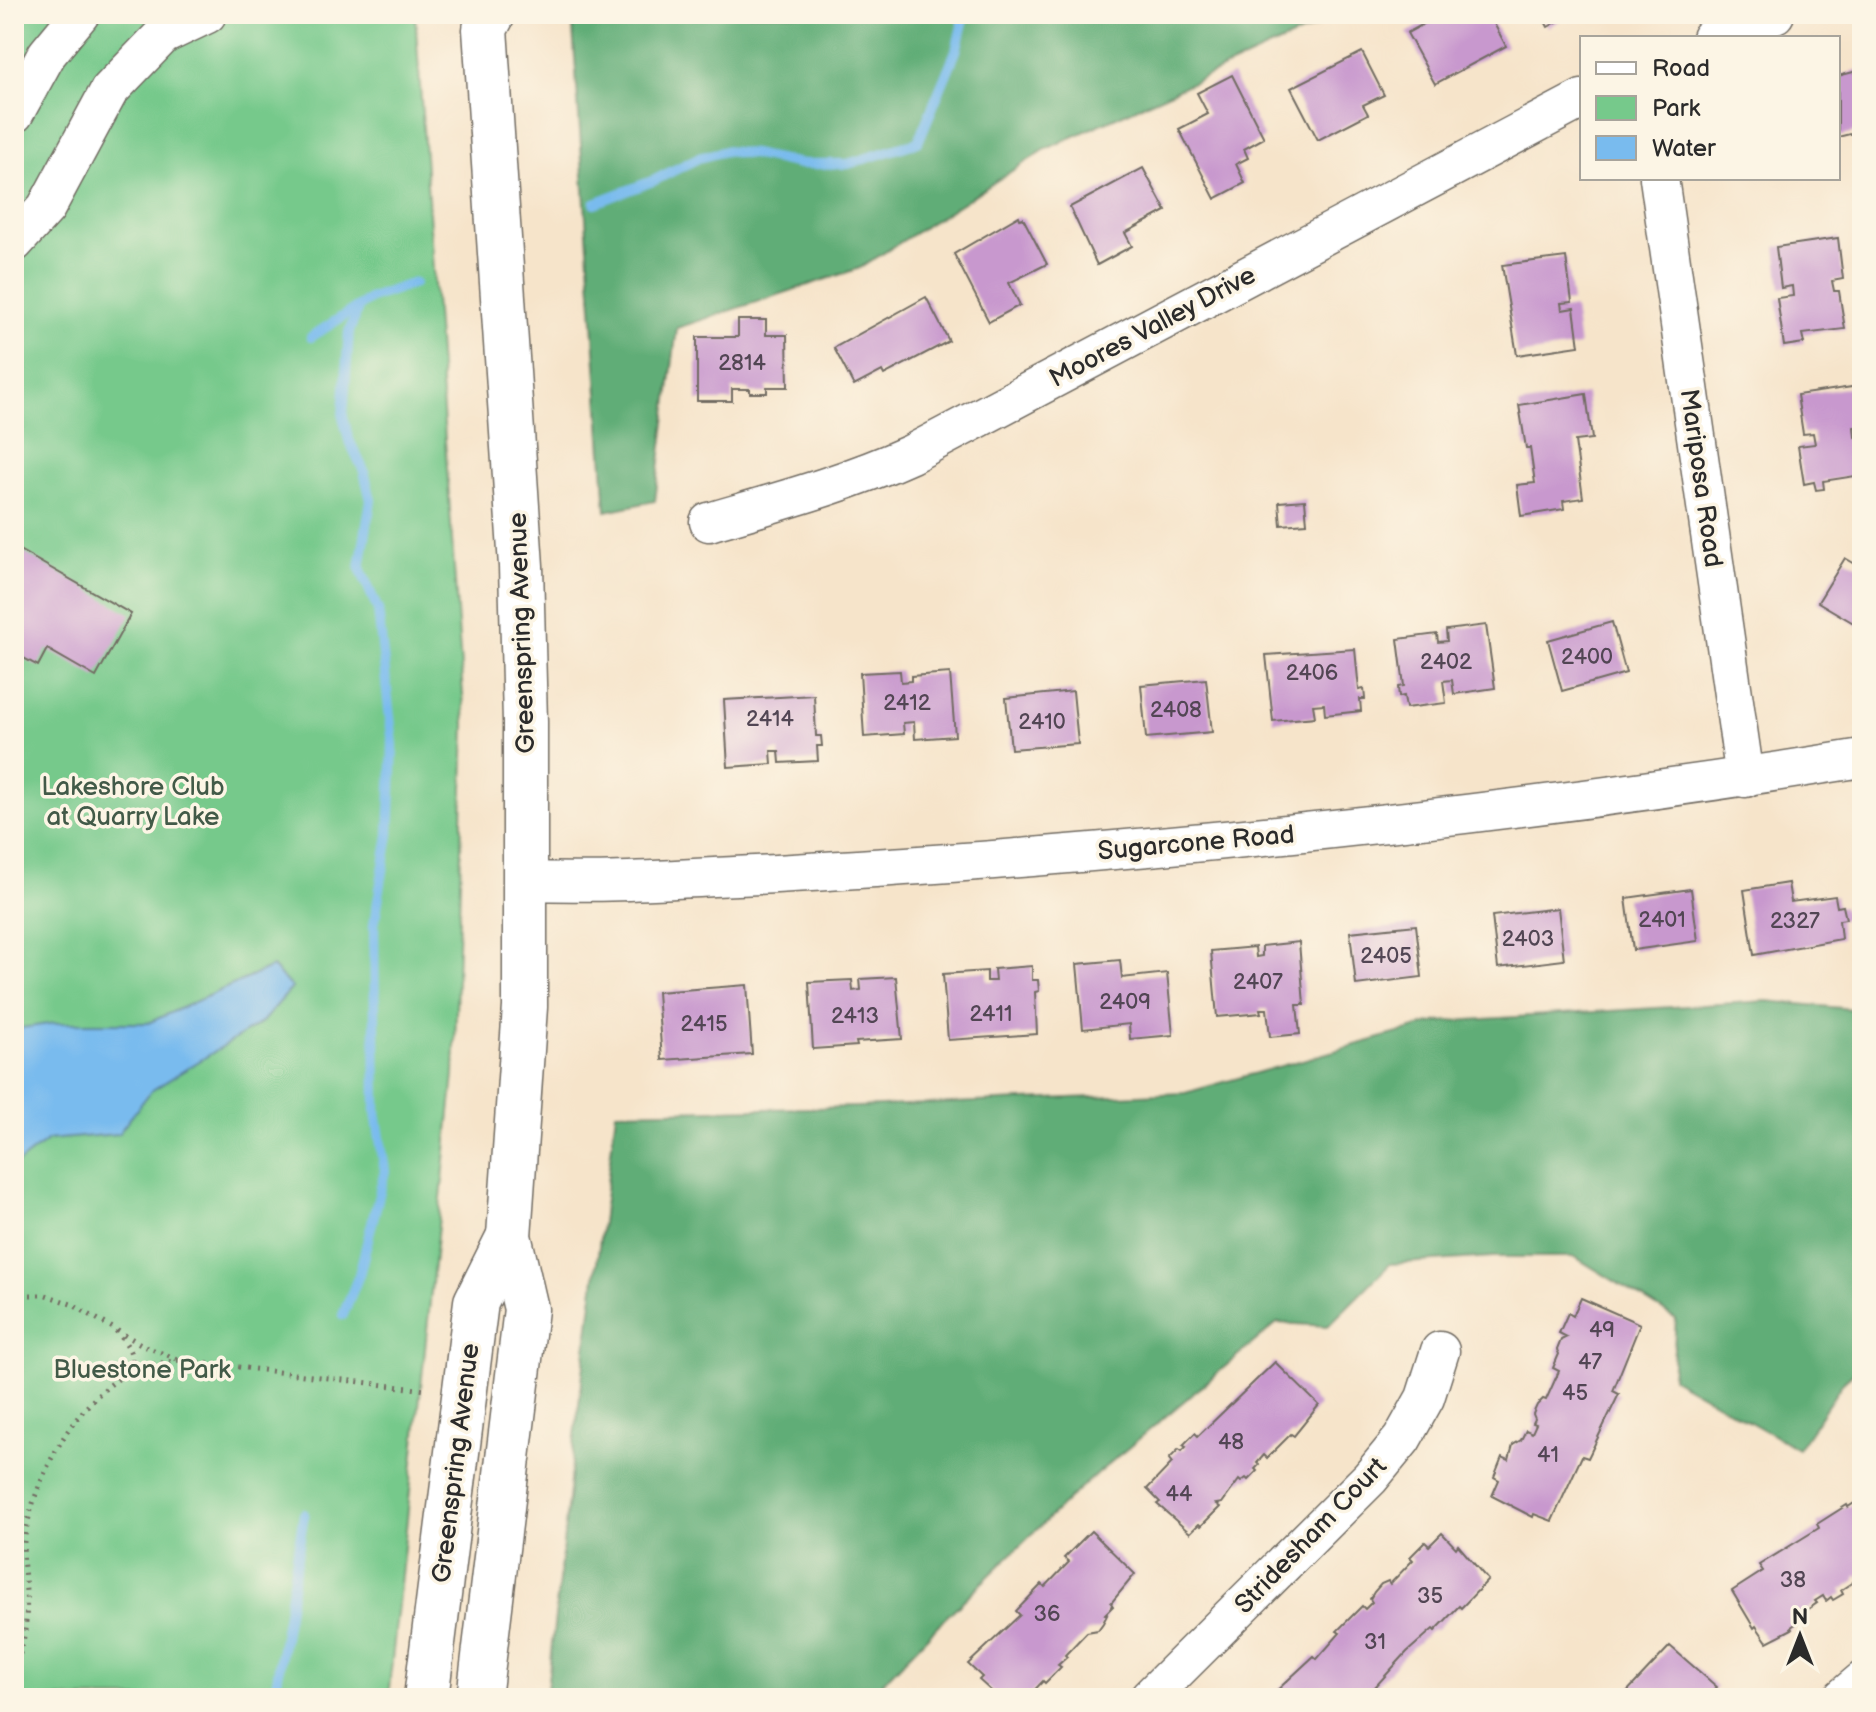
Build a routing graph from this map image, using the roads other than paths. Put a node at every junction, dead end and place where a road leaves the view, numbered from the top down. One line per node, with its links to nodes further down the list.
1 (80, 14): 7 (street)
2 (207, 14): 9 (street)
3 (1775, 14): 5 (street)
4 (484, 19): 13 (main road, Greenspring Avenue)
5 (1716, 36)
6 (1580, 100): 10 (street, Moores Valley Drive)
7 (14, 114)
8 (1659, 180): 12 (street, Mariposa Road)
9 (14, 243)
10 (709, 522)
11 (1862, 758): 12 (street, Sugarcone Road)
12 (1745, 778): 13 (street, Sugarcone Road)
13 (527, 881): 14 (main road, Greenspring Avenue)
14 (509, 1236): 17 (main road, Greenspring Avenue); 18 (main road, Greenspring Avenue)
15 (1440, 1351): 19 (street, Stridesham Court)
16 (1862, 1681): 20 (street)
17 (426, 1698)
18 (479, 1698)
19 (1149, 1698)
20 (1842, 1698)

